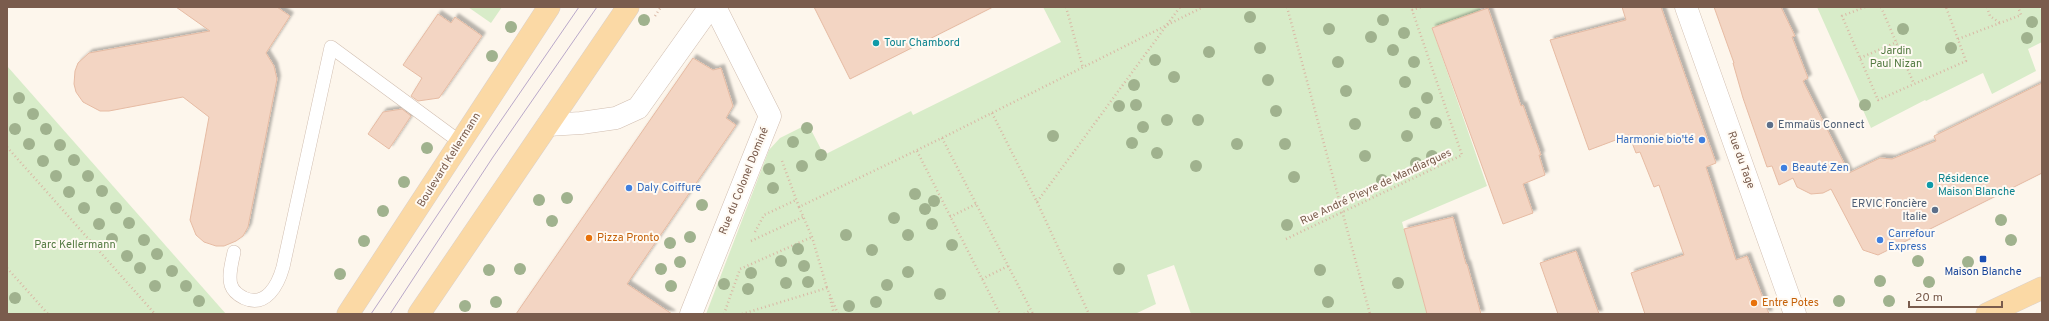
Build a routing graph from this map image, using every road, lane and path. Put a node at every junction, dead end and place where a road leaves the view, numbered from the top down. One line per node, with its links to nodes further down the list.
1 (549, 7): 27 (main road, Boulevard Kellermann)
2 (628, 7): 25 (main road)
3 (710, 7): 25 (street)
4 (715, 7): 56 (street, Rue du Colonel Dominé)
5 (1066, 7): 22 (path)
6 (1180, 7): 18 (path)
7 (1203, 7): 18 (path)
8 (1287, 7): 35 (path)
9 (1421, 7): 16 (path)
10 (1686, 7): 66 (street, Rue du Tage)
11 (1865, 7): 21 (path)
12 (1881, 7): 20 (path)
13 (1946, 7): 19 (path)
14 (1987, 7): 17 (path)
15 (2018, 7): 17 (path)
16 (1412, 9): 35 (path, Rue André Pieyre de Mandiargues)
17 (2000, 23): 19 (path)
18 (1167, 25): 22 (path); 32 (path)
19 (1958, 39): 23 (path)
20 (1897, 42): 21 (path); 23 (path)
21 (1860, 58): 23 (path)
22 (1083, 68): 24 (path)
23 (1914, 84)
24 (992, 113): 26 (path); 32 (path)
25 (548, 124): 55 (main road)
26 (942, 138): 29 (path); 33 (path)
27 (460, 142): 42 (lane); 54 (main road, Boulevard Kellermann)
28 (7, 147): 53 (path)
29 (917, 151): 34 (path); 37 (path)
30 (781, 158): 31 (path)
31 (797, 200): 34 (path); 40 (path)
32 (1037, 202): 64 (path)
33 (976, 204): 37 (path); 44 (path)
34 (799, 207): 36 (path)
35 (1342, 212): 39 (path, Rue André Pieyre de Mandiargues); 65 (path)
36 (803, 217): 38 (path); 40 (path)
37 (950, 217): 47 (path)
38 (812, 237): 46 (path); 48 (path)
39 (1286, 239)
40 (751, 240): 41 (path)
41 (749, 247)
42 (234, 252)
43 (743, 262): 46 (path)
44 (1008, 266): 47 (path); 51 (path)
45 (7, 268): 52 (path)
46 (740, 269): 57 (path)
47 (982, 279): 61 (path)
48 (827, 288): 58 (path); 59 (path); 60 (path)
49 (2042, 288): 50 (main road)
50 (2014, 308): 67 (main road)
51 (1031, 310): 62 (path); 63 (path)
52 (48, 314)
53 (155, 314)
54 (348, 314)
55 (419, 314)
56 (691, 314)
57 (724, 314)
58 (742, 314)
59 (834, 314)
60 (838, 314)
61 (1000, 314)
62 (1024, 314)
63 (1033, 314)
64 (1089, 314)
65 (1370, 314)
66 (1795, 314)
67 (1987, 314)

